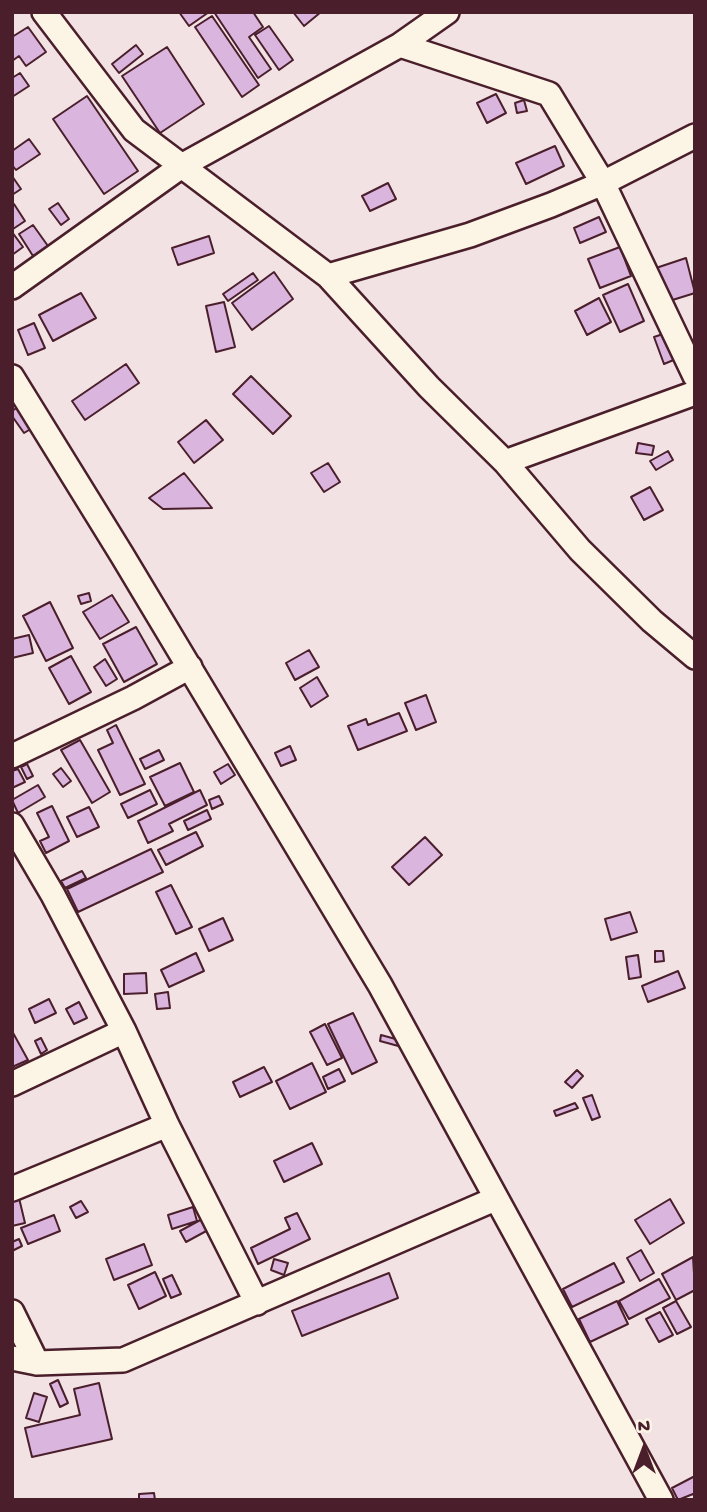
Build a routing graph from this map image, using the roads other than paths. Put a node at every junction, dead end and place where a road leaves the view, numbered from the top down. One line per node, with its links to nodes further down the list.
1 (44, 12): 5 (street)
2 (447, 12): 3 (street)
3 (400, 45): 5 (street); 6 (street)
4 (695, 136): 6 (street)
5 (183, 165): 7 (street); 8 (street)
6 (603, 183): 7 (street); 9 (street)
7 (328, 276): 12 (street)
8 (12, 287)
9 (695, 376)
10 (12, 377): 14 (street)
11 (695, 393): 12 (street)
12 (505, 462): 13 (street)
13 (695, 657)
14 (190, 667): 15 (street); 21 (street)
15 (12, 756)
16 (12, 825): 17 (street)
17 (124, 1031): 18 (street); 19 (street)
18 (12, 1084)
19 (167, 1125): 20 (street); 22 (street)
20 (12, 1189)
21 (495, 1199): 22 (street); 26 (street)
22 (257, 1303): 25 (street)
23 (12, 1312): 25 (street)
24 (12, 1358): 25 (street)
25 (37, 1363)
26 (661, 1500)

